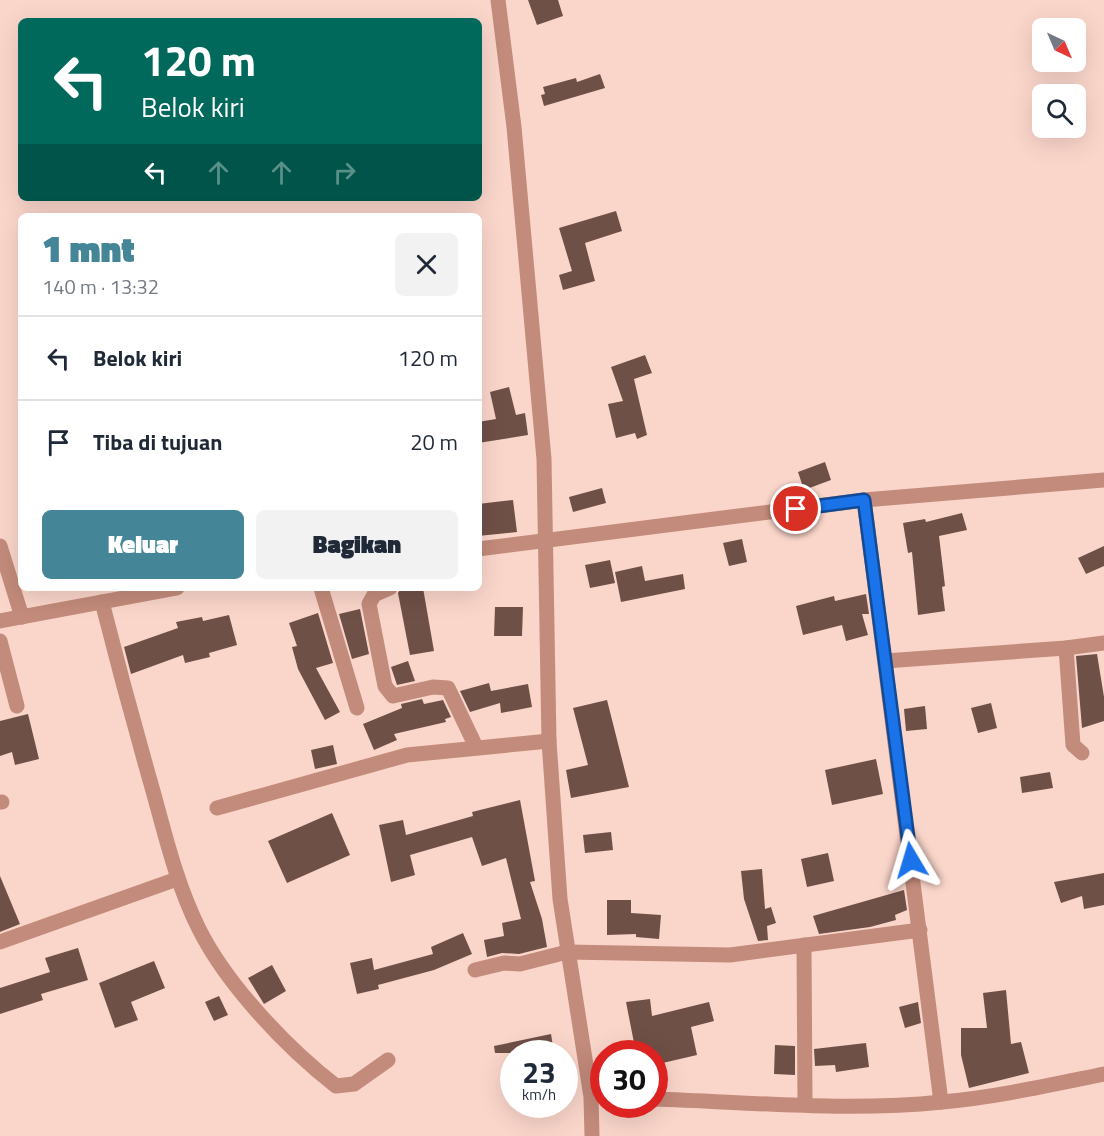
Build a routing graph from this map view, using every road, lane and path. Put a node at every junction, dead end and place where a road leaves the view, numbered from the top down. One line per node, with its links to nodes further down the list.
1 (498, 0): 4 (street)
2 (1104, 480): 3 (street)
3 (864, 500): 4 (street); 16 (street)
4 (545, 542): 6 (street); 19 (street)
5 (0, 546): 11 (street)
6 (482, 549)
7 (161, 591): 10 (street)
8 (322, 591): 18 (street)
9 (383, 591): 20 (street)
10 (102, 602): 11 (street); 23 (street)
11 (22, 617): 12 (street)
12 (0, 621)
13 (0, 641): 17 (street)
14 (1104, 643): 15 (street)
15 (1066, 648): 16 (street); 21 (street)
16 (885, 661): 24 (street)
17 (17, 706)
18 (357, 708)
19 (549, 741): 20 (street); 27 (street)
20 (476, 747): 22 (street)
21 (1082, 753)
22 (217, 808)
23 (177, 879): 25 (street); 29 (street)
24 (920, 930): 26 (street); 33 (street)
25 (0, 942)
26 (804, 945): 27 (street); 34 (street)
27 (567, 951): 28 (street); 30 (street)
28 (475, 970)
29 (388, 1060)
30 (590, 1063)
31 (1104, 1074): 33 (street)
32 (668, 1099): 34 (street)
33 (941, 1102): 34 (street)
34 (805, 1104)
35 (594, 1118): 36 (street)
36 (591, 1136)

